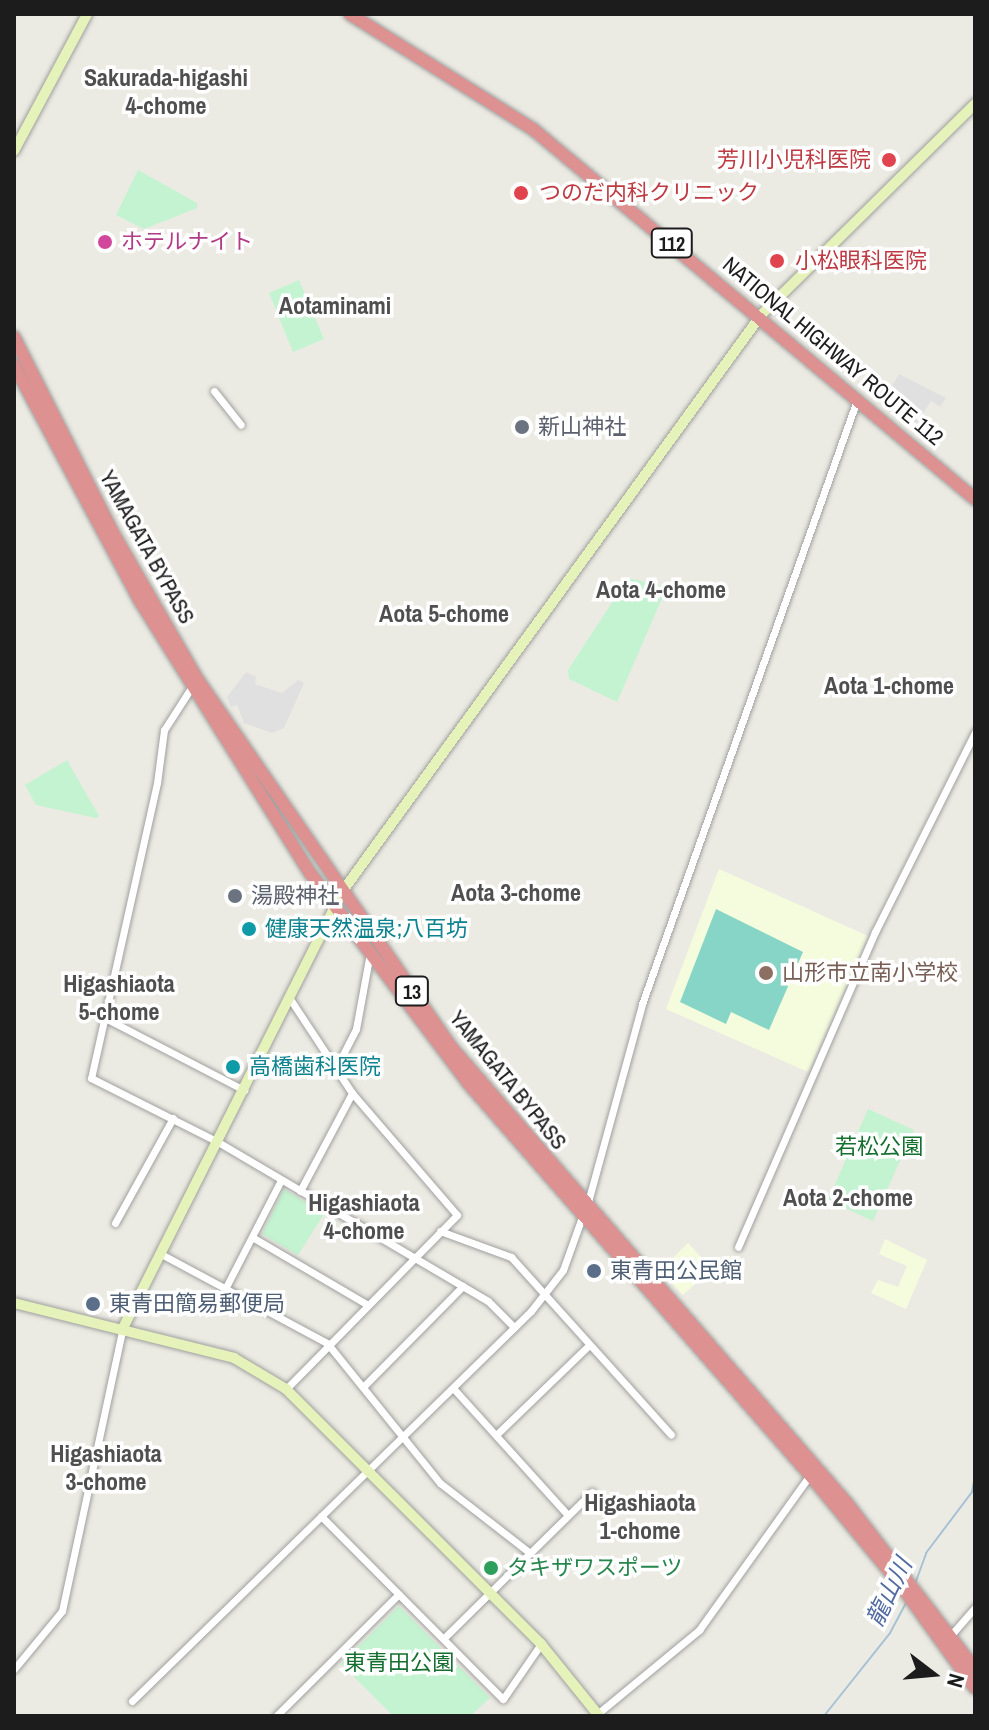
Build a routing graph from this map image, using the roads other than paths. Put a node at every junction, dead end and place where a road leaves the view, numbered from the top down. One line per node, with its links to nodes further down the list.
1 (87, 14): 4 (street)
2 (350, 14): 5 (highway, NATIONAL HIGHWAY ROUTE 112 / 112)
3 (975, 104): 5 (street)
4 (14, 151)
5 (761, 315): 9 (highway, NATIONAL HIGHWAY ROUTE 112 / 112); 14 (street)
6 (14, 337): 14 (highway, YAMAGATA BYPASS / 13)
7 (14, 365): 12 (highway, YAMAGATA BYPASS / 13)
8 (214, 391): 10 (street)
9 (858, 397): 11 (highway, NATIONAL HIGHWAY ROUTE 112 / 112); 26 (street)
10 (241, 425)
11 (975, 499)
12 (191, 688): 15 (highway, YAMAGATA BYPASS / 13); 18 (street)
13 (975, 732): 30 (street)
14 (342, 892): 15 (street); 26 (highway, YAMAGATA BYPASS / 13)
15 (337, 909): 16 (highway, YAMAGATA BYPASS / 13); 17 (street)
16 (370, 953): 19 (street); 26 (highway, YAMAGATA BYPASS / 13)
17 (290, 999): 19 (street); 20 (street)
18 (105, 1018): 20 (street); 22 (street)
19 (336, 1068): 21 (street)
20 (244, 1090): 23 (street)
21 (352, 1093): 25 (street); 28 (street)
22 (173, 1118): 23 (street); 27 (street)
23 (218, 1142): 24 (street); 31 (street)
24 (281, 1180): 25 (street); 29 (street)
25 (300, 1191): 32 (street)
26 (584, 1212): 35 (street); 49 (highway, YAMAGATA BYPASS / 13); 54 (highway, YAMAGATA BYPASS / 13)
27 (115, 1223)
28 (440, 1231): 32 (street); 35 (street)
29 (252, 1237): 34 (street); 37 (street)
30 (738, 1247)
31 (161, 1254): 34 (street); 39 (street)
32 (411, 1260): 33 (street); 37 (street)
33 (463, 1286): 38 (street); 42 (street)
34 (225, 1289): 40 (street)
35 (545, 1296): 38 (street); 41 (street)
36 (14, 1303): 39 (street)
37 (366, 1304): 40 (street)
38 (514, 1327): 43 (street)
39 (122, 1330): 44 (street); 62 (street)
40 (327, 1343): 42 (street); 44 (street)
41 (588, 1346): 45 (street); 46 (street)
42 (363, 1387): 47 (street)
43 (453, 1388): 45 (street); 47 (street)
44 (286, 1389): 48 (street)
45 (497, 1434): 51 (street)
46 (671, 1435)
47 (403, 1437): 48 (street); 53 (street)
48 (370, 1468): 52 (street); 55 (street)
49 (810, 1475): 54 (highway, YAMAGATA BYPASS / 13); 66 (street)
50 (592, 1492): 51 (street)
51 (567, 1514): 53 (street)
52 (321, 1516): 56 (street); 65 (street)
53 (530, 1553): 55 (street)
54 (903, 1580): 58 (highway, YAMAGATA BYPASS / 13)
55 (491, 1592): 60 (street); 61 (street)
56 (399, 1594): 60 (street); 67 (street)
57 (975, 1607): 59 (street)
58 (930, 1616): 59 (highway, YAMAGATA BYPASS / 13); 64 (highway, YAMAGATA BYPASS / 13)
59 (951, 1635): 63 (highway, YAMAGATA BYPASS / 13)
60 (444, 1638): 61 (street)
61 (541, 1644): 66 (street)
62 (14, 1669)
63 (975, 1669)
64 (975, 1688)
65 (132, 1701)
66 (597, 1715)
67 (276, 1716)

